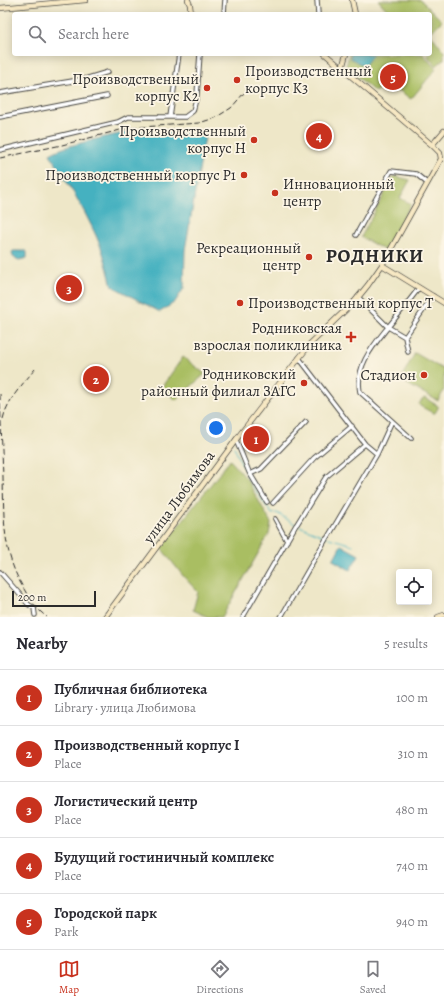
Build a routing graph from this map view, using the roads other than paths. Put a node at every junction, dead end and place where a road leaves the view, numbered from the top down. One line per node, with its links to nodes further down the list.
1 (86, 0): 6 (main road)
2 (225, 0): 8 (street)
3 (317, 0): 9 (street)
4 (352, 0): 10 (main road)
5 (190, 1): 7 (main road)
6 (0, 8)
7 (191, 12)
8 (224, 12)
9 (318, 12)
10 (355, 12)
11 (179, 56): 20 (street)
12 (200, 56): 20 (street)
13 (327, 56): 15 (main road)
14 (345, 56): 15 (main road)
15 (342, 69): 22 (main road)
16 (108, 72): 17 (street)
17 (0, 93)
18 (108, 96): 19 (street)
19 (0, 117)
20 (170, 117): 23 (street)
21 (444, 131): 22 (main road)
22 (432, 145): 24 (main road, улица Любимова)
23 (0, 150)
24 (428, 183): 25 (street); 26 (main road, улица Любимова)
25 (356, 235)
26 (382, 265): 27 (main road); 29 (main road, улица Любимова)
27 (419, 288): 28 (main road); 31 (street)
28 (433, 296): 30 (main road); 32 (street)
29 (358, 297): 31 (street); 34 (main road, улица Любимова)
30 (444, 303)
31 (388, 327): 32 (street); 35 (street)
32 (405, 337): 33 (street)
33 (408, 352)
34 (299, 358): 37 (street); 39 (main road, улица Любимова)
35 (392, 421): 38 (street); 41 (street)
36 (306, 422): 42 (street)
37 (352, 426): 40 (street); 44 (street)
38 (411, 438)
39 (233, 443): 42 (street); 50 (main road, улица Любимова)
40 (365, 444): 41 (street); 46 (street)
41 (377, 454): 52 (street)
42 (250, 474): 43 (street)
43 (267, 502)
44 (274, 503)
45 (275, 519): 46 (street)
46 (287, 541): 51 (street)
47 (0, 572): 49 (street)
48 (444, 615): 53 (main road)
49 (36, 616)
50 (105, 617)
51 (243, 617)
52 (281, 617)
53 (438, 617)

